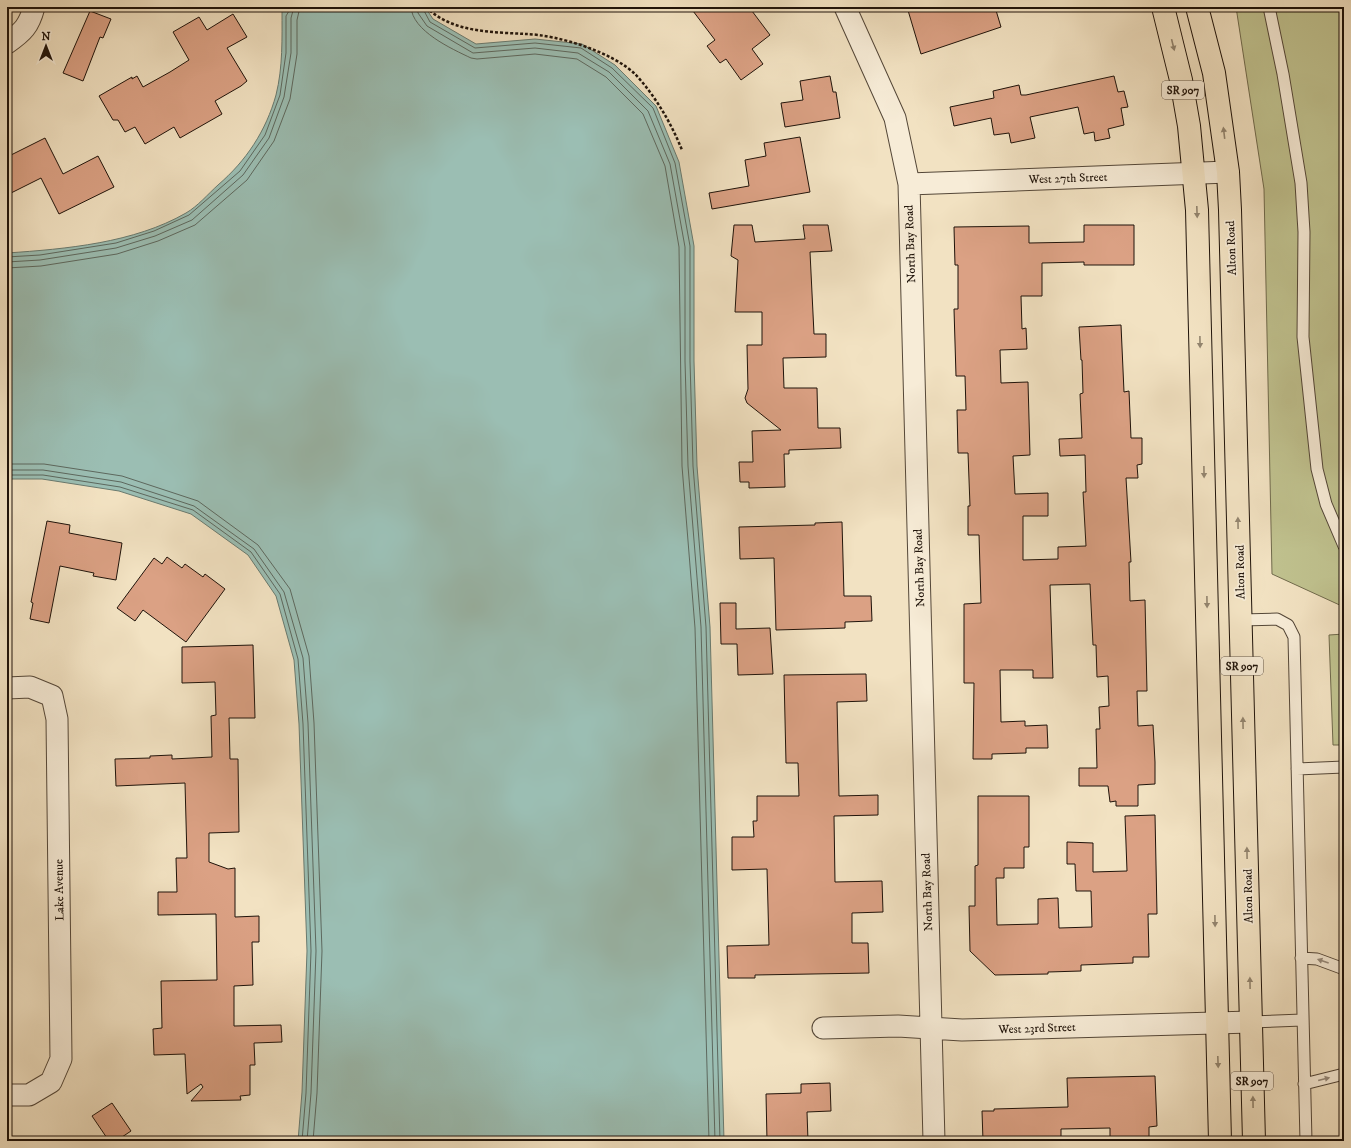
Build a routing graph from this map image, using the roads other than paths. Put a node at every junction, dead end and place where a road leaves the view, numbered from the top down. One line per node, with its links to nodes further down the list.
1 (34, 7): 6 (street)
2 (845, 7): 9 (street, North Bay Road)
3 (1163, 7): 8 (highway, SR 907, one-way to 8)
4 (1197, 7): 7 (highway, Alton Road / SR 907, one-way to 4)
5 (1269, 7): 10 (lane)
6 (14, 38)
7 (1228, 172): 8 (street, West 27th Street); 11 (highway, Alton Road / SR 907, one-way to 7)
8 (1194, 174): 9 (street, West 27th Street); 19 (highway, SR 907, one-way to 19)
9 (909, 184): 21 (street, North Bay Road)
10 (1344, 546)
11 (1241, 620): 14 (lane); 18 (highway, Alton Road / SR 907, one-way to 11)
12 (7, 688): 24 (street, Lake Avenue)
13 (1344, 767): 14 (lane)
14 (1297, 769): 15 (lane)
15 (1301, 958): 16 (lane, one-way to 15); 17 (lane)
16 (1344, 970)
17 (1302, 1020): 18 (lane); 23 (lane)
18 (1251, 1022): 19 (street, West 23rd Street); 27 (highway, Alton Road / SR 907, one-way to 18)
19 (1217, 1023): 21 (street, West 23rd Street); 26 (highway, SR 907, one-way to 26)
20 (823, 1028): 21 (street, West 23rd Street)
21 (931, 1028): 25 (street, North Bay Road)
22 (1344, 1074): 23 (lane, one-way to 22)
23 (1304, 1084): 28 (lane)
24 (7, 1095)
25 (934, 1141)
26 (1220, 1141)
27 (1254, 1141)
28 (1306, 1141)

